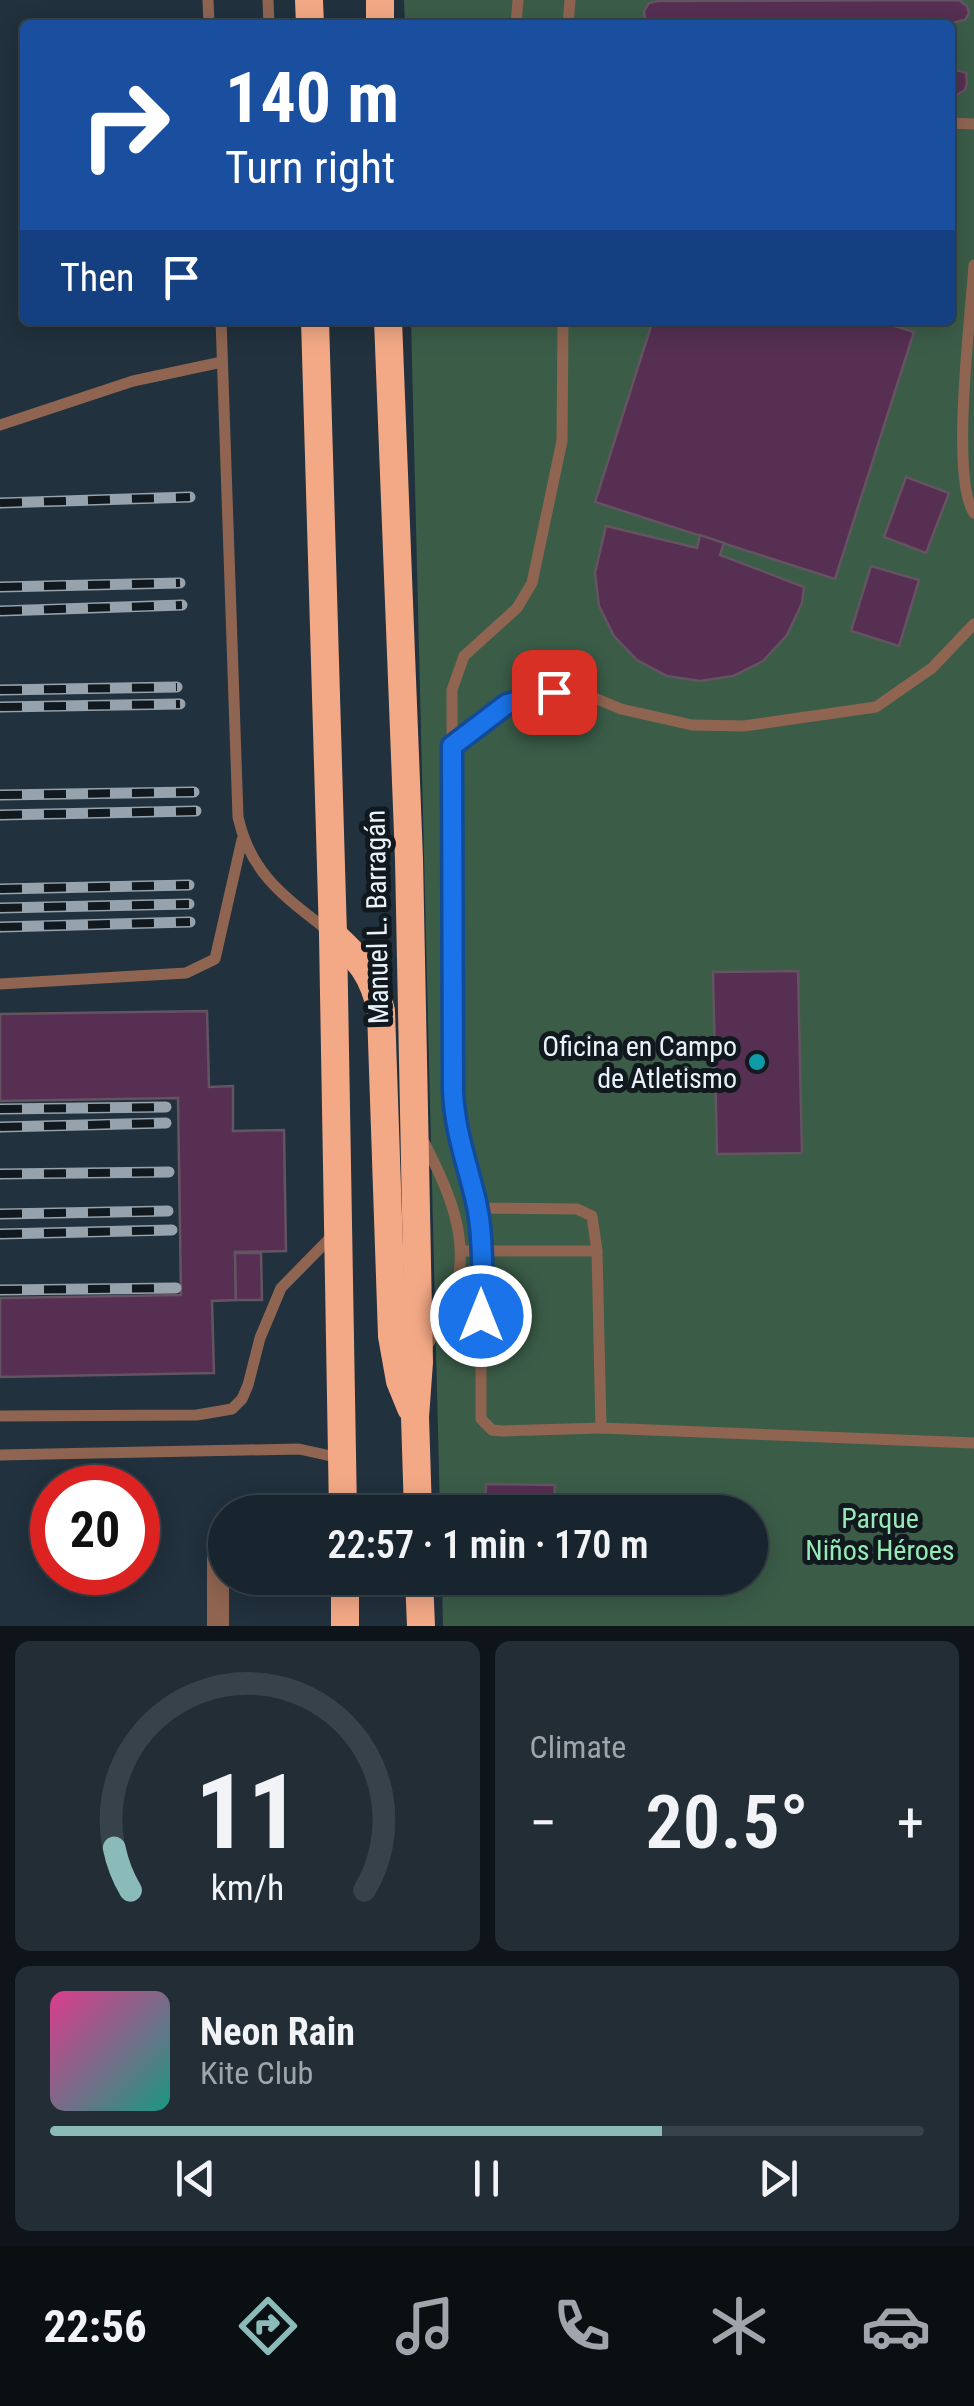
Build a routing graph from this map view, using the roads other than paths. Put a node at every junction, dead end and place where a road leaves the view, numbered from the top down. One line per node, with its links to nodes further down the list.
1 (974, 264): 8 (lane)
2 (221, 325): 6 (lane)
3 (315, 325): 12 (highway, Manuel L. Barragán)
4 (388, 325): 14 (highway, Manuel L. Barragán)
5 (562, 325): 10 (lane)
6 (222, 362): 7 (lane); 11 (lane)
7 (0, 426)
8 (974, 513)
9 (974, 624): 10 (lane)
10 (452, 746): 15 (lane)
11 (242, 838): 12 (lane); 13 (lane)
12 (332, 934): 16 (highway, Manuel L. Barragán); 22 (highway)
13 (0, 984)
14 (414, 1121): 18 (lane); 20 (highway, Manuel L. Barragán)
15 (477, 1208): 17 (lane); 19 (lane)
16 (337, 1231): 21 (lane); 26 (highway, Manuel L. Barragán)
17 (482, 1250): 18 (lane); 19 (lane); 23 (lane)
18 (462, 1251): 20 (lane)
19 (597, 1251): 23 (lane)
20 (418, 1362): 22 (highway, Manuel L. Barragán)
21 (0, 1416)
22 (415, 1416): 28 (highway, Manuel L. Barragán)
23 (602, 1428): 24 (lane)
24 (974, 1443)
25 (0, 1455): 26 (lane)
26 (342, 1459): 27 (highway, Manuel L. Barragán)
27 (343, 1495)
28 (417, 1495)
29 (218, 1595): 32 (street)
30 (345, 1595): 33 (highway)
31 (420, 1595): 34 (highway)
32 (218, 1626)
33 (346, 1626)
34 (421, 1626)

